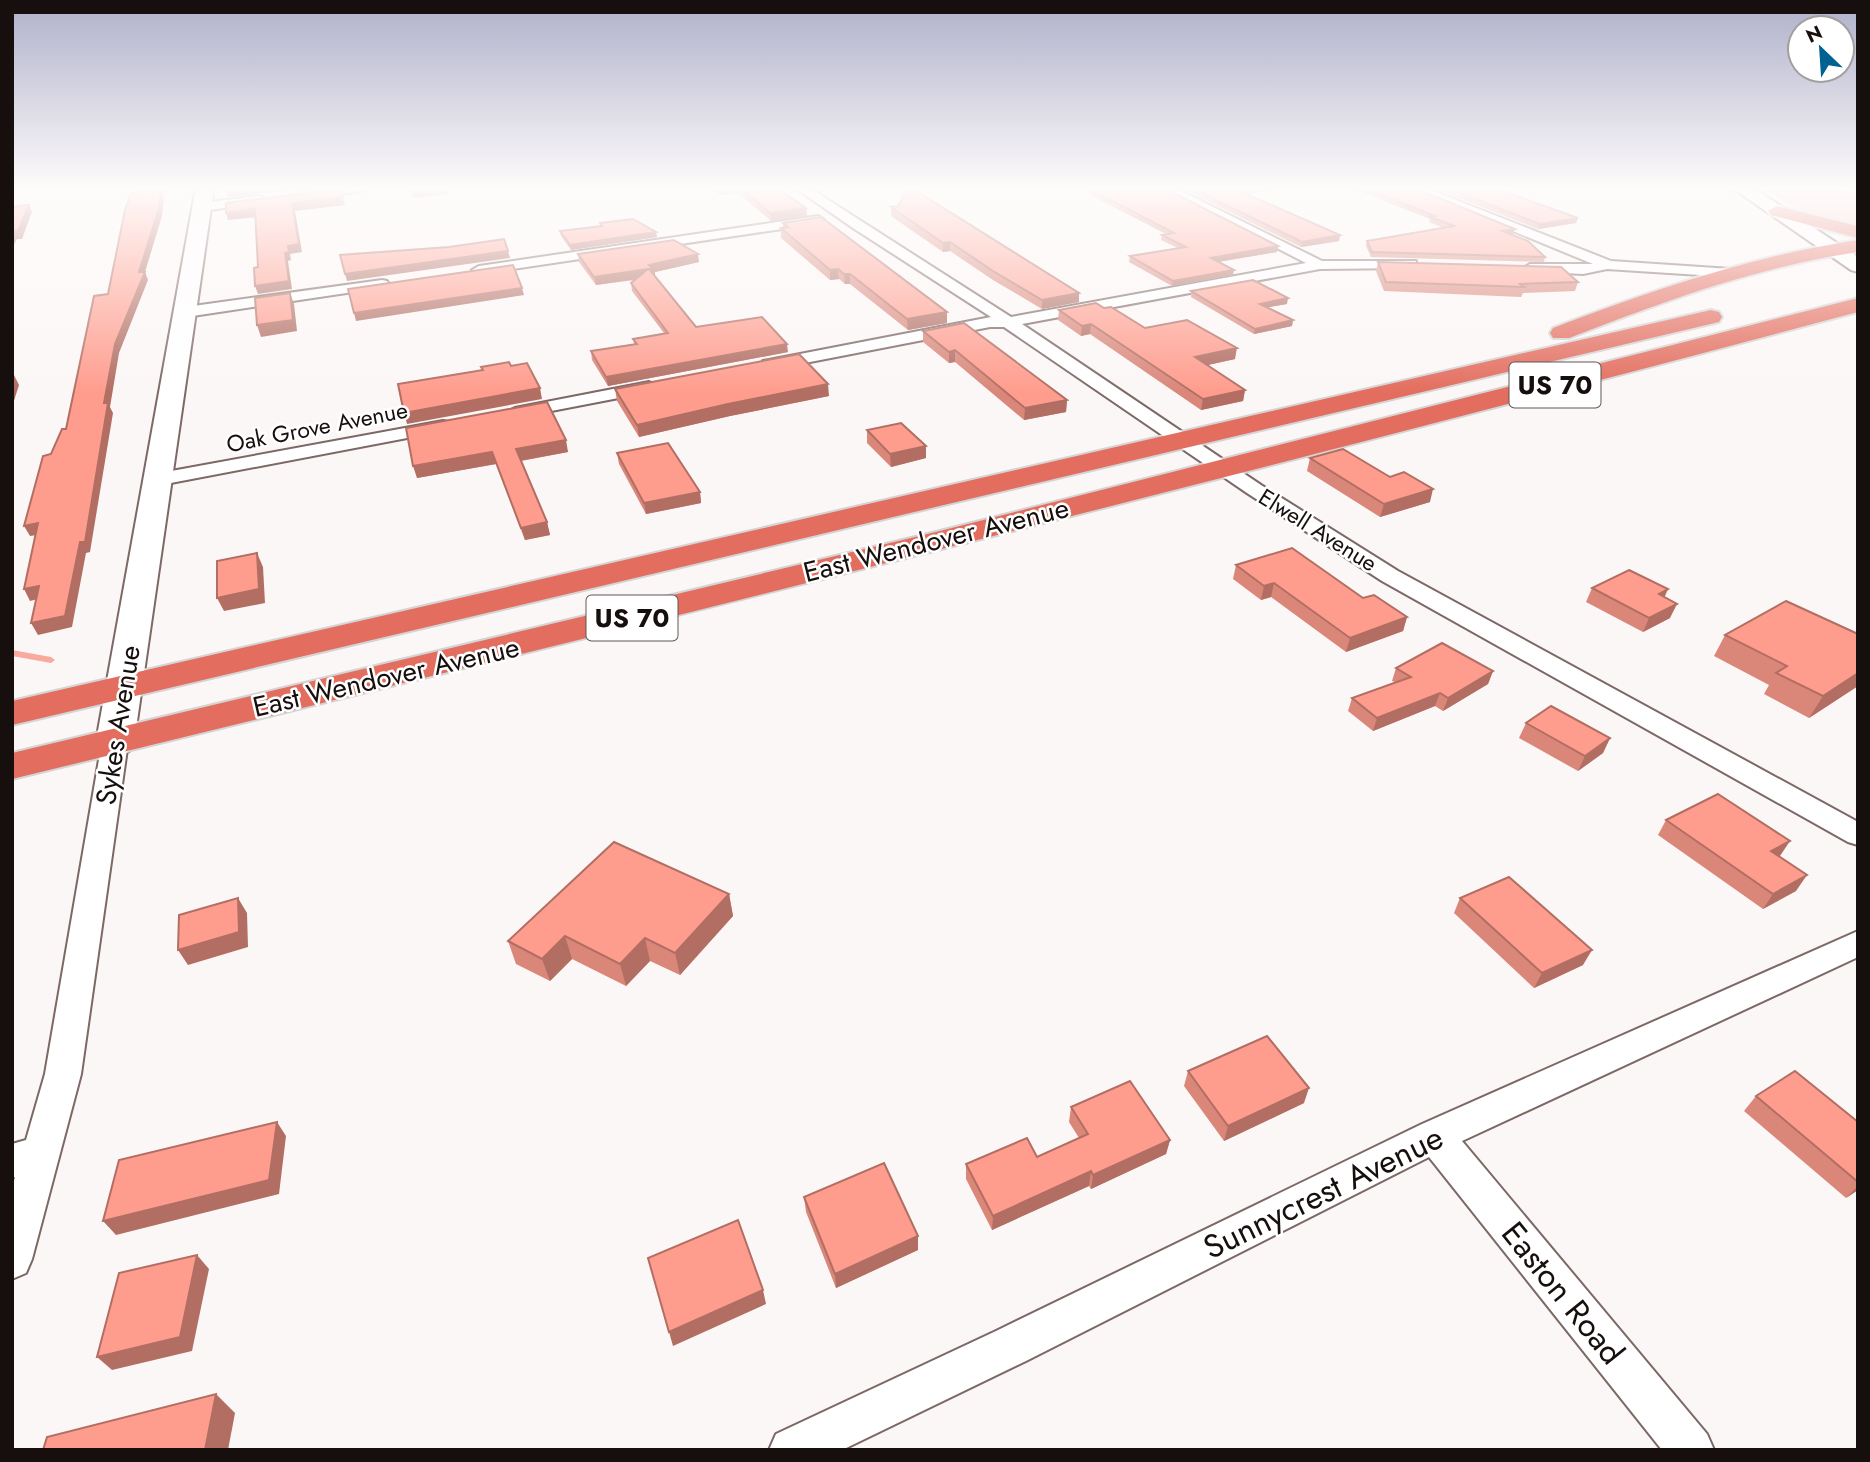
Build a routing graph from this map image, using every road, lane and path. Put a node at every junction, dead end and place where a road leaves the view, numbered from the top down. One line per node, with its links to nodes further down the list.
1 (192, 255): 19 (street, Sykes Avenue)
2 (580, 255): 14 (street)
3 (903, 255): 20 (street, Elwell Avenue)
4 (1300, 255): 10 (street)
5 (1583, 255): 12 (street)
6 (1795, 255): 9 (highway)
7 (1805, 255): 9 (highway)
8 (1838, 255): 16 (street)
9 (1793, 258): 15 (highway)
10 (1320, 265): 11 (street); 20 (street)
11 (1423, 265)
12 (1607, 265): 13 (street); 15 (street)
13 (1517, 268)
14 (468, 272)
15 (1731, 273): 23 (highway)
16 (1855, 275): 27 (highway, East Wendover Avenue / US 70)
17 (401, 281): 19 (street)
18 (1739, 310): 23 (highway, East Wendover Avenue / US 70)
19 (186, 312): 28 (street, Sykes Avenue)
20 (1008, 322): 21 (street); 26 (street, Elwell Avenue)
21 (758, 367)
22 (662, 385): 24 (street)
23 (1364, 400): 26 (highway, East Wendover Avenue / US 70)
24 (498, 416)
25 (457, 424): 28 (street, Oak Grove Avenue)
26 (1184, 442): 27 (street, Elwell Avenue); 29 (highway, East Wendover Avenue / US 70)
27 (1222, 468): 31 (highway, East Wendover Avenue / US 70); 33 (street, Elwell Avenue)
28 (155, 480): 29 (street, Sykes Avenue)
29 (124, 687): 30 (highway, East Wendover Avenue / US 70); 31 (street, Sykes Avenue)
30 (12, 713)
31 (115, 741): 32 (highway, East Wendover Avenue / US 70); 36 (street, Sykes Avenue)
32 (12, 766)
33 (1858, 835)
34 (1858, 943): 35 (street, Sunnycrest Avenue)
35 (1435, 1136): 38 (street, Sunnycrest Avenue); 39 (street, Easton Road)
36 (27, 1156): 37 (street, Sykes Avenue)
37 (12, 1259)
38 (792, 1450)
39 (1691, 1450)

